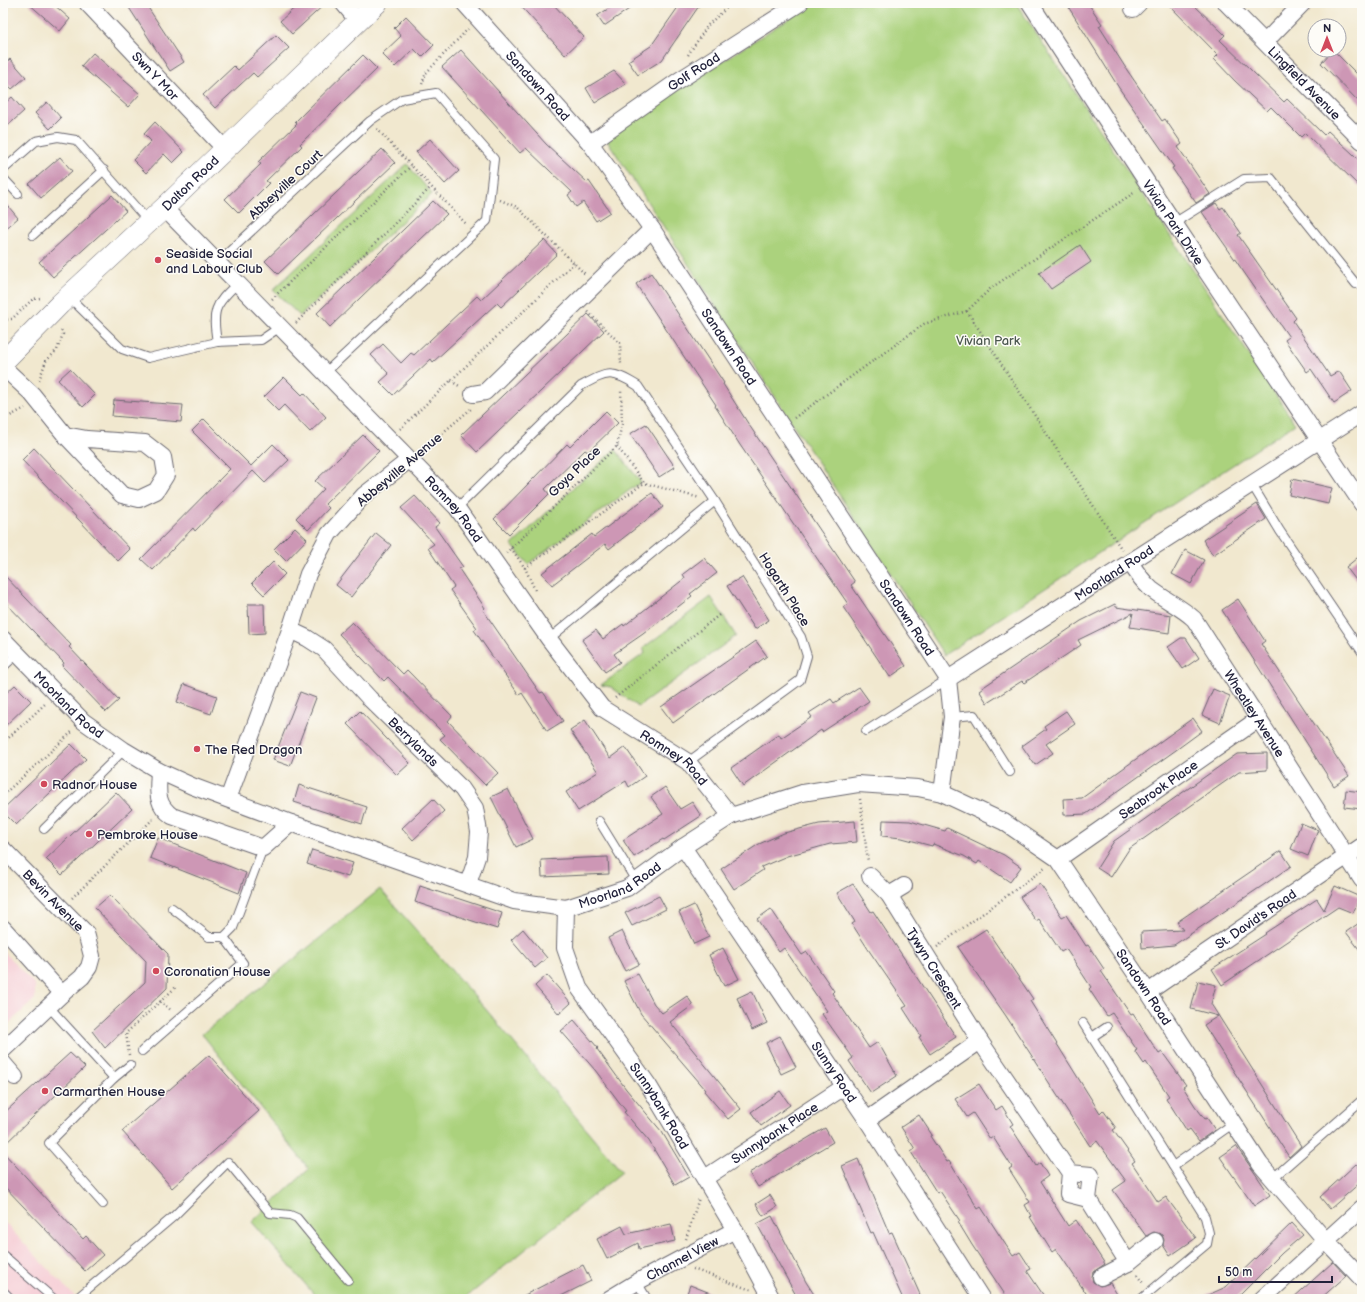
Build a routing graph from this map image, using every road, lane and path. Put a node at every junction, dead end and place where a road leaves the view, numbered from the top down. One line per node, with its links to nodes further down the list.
1 (87, 3): 18 (street, Swn Y Mor)
2 (343, 3): 11 (street)
3 (377, 3): 11 (street, Dalton Road)
4 (464, 3): 10 (street, Sandown Road)
5 (732, 3): 13 (path)
6 (800, 3): 17 (street, Golf Road)
7 (1030, 3): 23 (street, Vivian Park Drive)
8 (1226, 3): 12 (street, Lingfield Avenue)
9 (1303, 3): 12 (street, Lingfield Avenue)
10 (478, 18): 14 (path); 17 (street, Sandown Road)
11 (358, 21): 18 (street, Dalton Road)
12 (1265, 42): 16 (street, Lingfield Avenue)
13 (687, 57)
14 (419, 96): 15 (lane, Abbeyville Court); 26 (lane, Abbeyville Court)
15 (370, 122): 19 (path); 33 (lane, Abbeyville Court)
16 (1362, 141)
17 (590, 143): 30 (street, Sandown Road)
18 (224, 148): 27 (street, Dalton Road)
19 (411, 166): 24 (path); 40 (path)
20 (3, 170): 21 (lane)
21 (104, 170): 28 (lane); 32 (lane)
22 (3, 178): 25 (lane)
23 (1148, 184): 29 (street, Vivian Park Drive); 41 (path)
24 (432, 188): 31 (path); 43 (path)
25 (18, 194)
26 (490, 196): 31 (lane, Abbeyville Court); 34 (path)
27 (164, 208): 28 (street, Dalton Road); 33 (street, Romney Road)
28 (148, 222): 38 (street, Dalton Road)
29 (1174, 223): 36 (lane); 56 (street, Vivian Park Drive)
30 (652, 228): 37 (street); 53 (street, Sandown Road)
31 (475, 233): 47 (lane, Abbeyville Court)
32 (33, 235)
33 (216, 263): 35 (street, Romney Road)
34 (574, 263): 37 (path); 55 (path)
35 (237, 284): 40 (street, Romney Road); 44 (lane)
36 (1356, 284)
37 (595, 285): 39 (street)
38 (68, 296): 44 (lane); 45 (street, Dalton Road)
39 (577, 302): 48 (path, Goya Place); 49 (street)
40 (261, 309): 43 (street, Romney Road)
41 (967, 311): 53 (path); 65 (path)
42 (60, 327): 50 (path)
43 (283, 330): 44 (lane); 47 (street, Romney Road)
44 (217, 342)
45 (3, 362)
46 (3, 367): 50 (street)
47 (326, 372): 55 (street, Romney Road)
48 (621, 375): 57 (path, Goya Place); 61 (lane); 63 (lane)
49 (473, 394): 58 (path, Abbeyville Avenue)
50 (33, 395): 52 (path); 54 (street)
51 (1362, 413): 56 (street, Moorland Road)
52 (3, 414)
53 (782, 426): 76 (street, Sandown Road)
54 (65, 435): 54 (street)
55 (389, 439): 58 (street, Romney Road)
56 (1318, 441): 60 (street, Moorland Road); 62 (street, Vivian Park Drive)
57 (617, 446): 59 (path); 64 (path, Goya Place)
58 (409, 460): 63 (street, Romney Road); 70 (street, Abbeyville Avenue)
59 (644, 484): 61 (path); 67 (path)
60 (1252, 484): 65 (street, Moorland Road); 73 (lane)
61 (715, 501): 72 (lane); 85 (lane, Hogarth Place)
62 (1362, 504)
63 (457, 508): 66 (street, Romney Road)
64 (512, 548): 66 (path, Goya Place); 67 (path)
65 (1130, 562): 76 (street, Moorland Road); 80 (street, Wheatley Avenue)
66 (495, 563): 72 (street, Romney Road)
67 (525, 568): 68 (path)
68 (537, 595)
69 (719, 616): 78 (path)
70 (290, 630): 91 (street, Abbeyville Avenue); 106 (street, Berrylands)
71 (3, 639): 74 (street, Moorland Road)
72 (549, 639): 78 (street, Romney Road)
73 (1362, 652)
74 (17, 654): 75 (lane); 77 (street, Moorland Road)
75 (3, 667)
76 (948, 679): 79 (street, Sandown Road); 82 (lane, Moorland Road)
77 (56, 693): 81 (street, Moorland Road); 83 (path)
78 (602, 708): 85 (street, Romney Road)
79 (952, 717): 87 (lane); 89 (street, Sandown Road)
80 (1257, 720): 101 (street, Wheatley Avenue); 102 (street, Seabrook Place)
81 (83, 721): 84 (street, Moorland Road); 90 (path)
82 (866, 731)
83 (3, 743)
84 (124, 750): 86 (street, Moorland Road); 96 (lane)
85 (688, 762): 93 (street, Romney Road)
86 (159, 771): 91 (street, Moorland Road); 92 (street)
87 (1010, 772)
88 (858, 784): 89 (street, Moorland Road); 93 (street, Moorland Road); 103 (path)
89 (942, 793): 102 (street, Sandown Road)
90 (3, 795)
91 (228, 799): 95 (street, Moorland Road)
92 (163, 810): 99 (street); 109 (path)
93 (731, 816): 98 (street, Moorland Road)
94 (599, 821): 105 (lane)
95 (291, 822): 99 (street); 106 (street, Moorland Road)
96 (44, 829)
97 (1362, 846): 101 (street, St. David's Road)
98 (682, 847): 105 (street, Moorland Road); 129 (street, Sunny Road)
99 (263, 848): 113 (lane)
100 (3, 849): 109 (street, Bevin Avenue)
101 (1347, 856): 104 (street, Wheatley Avenue); 116 (street, St. David's Road)
102 (1058, 859): 114 (path); 116 (street, Sandown Road)
103 (870, 876): 108 (street, Tywyn Crescent)
104 (1362, 880)
105 (636, 882): 111 (street, Moorland Road)
106 (468, 884): 111 (street, Moorland Road)
107 (904, 886): 108 (street)
108 (889, 895): 114 (street, Tywyn Crescent)
109 (61, 908): 117 (street, Bevin Avenue)
110 (172, 908): 113 (lane)
111 (566, 908): 135 (street, Sunnybank Road)
112 (3, 928): 117 (street)
113 (224, 937): 124 (lane)
114 (927, 954): 122 (street, Tywyn Crescent)
115 (176, 987): 126 (path)
116 (1148, 992): 132 (street, Sandown Road)
117 (62, 994): 118 (street, Bevin Avenue)
118 (49, 1007): 123 (street, Bevin Avenue); 128 (lane)
119 (1083, 1023): 121 (lane)
120 (1107, 1027): 121 (lane)
121 (1092, 1037): 133 (lane)
122 (980, 1042): 131 (street); 134 (street, Tywyn Crescent)
123 (3, 1050)
124 (142, 1050)
125 (3, 1063): 127 (street)
126 (130, 1065): 128 (lane)
127 (15, 1077)
128 (114, 1078): 138 (lane)
129 (844, 1087): 131 (street, Sunny Road); 135 (street, Sunnybank Place)
130 (1362, 1100): 136 (lane)
131 (867, 1120): 157 (street, Sunny Road)
132 (1234, 1123): 133 (lane); 136 (street, Sandown Road)
133 (1173, 1166): 150 (lane)
134 (1070, 1174): 137 (street); 137 (street)
135 (705, 1178): 140 (street, Sunnybank Road)
136 (1272, 1179): 141 (street, Sandown Road)
137 (1088, 1199): 144 (street)
138 (103, 1204)
139 (1362, 1208): 141 (street)
140 (735, 1230): 148 (street, Channel View); 156 (street, Sunnybank Road)
141 (1326, 1241): 146 (street, Sandown Road); 159 (street)
142 (1155, 1242): 144 (street)
143 (3, 1255): 152 (lane)
144 (1128, 1263): 145 (street); 150 (path)
145 (1101, 1277)
146 (1362, 1279)
147 (348, 1280): 153 (lane)
148 (637, 1282): 154 (street, Channel View); 155 (lane)
149 (3, 1291): 151 (lane)
150 (1150, 1292): 158 (lane)
151 (11, 1299)
152 (54, 1299)
153 (76, 1299)
154 (609, 1299)
155 (646, 1299)
156 (772, 1299)
157 (982, 1299)
158 (1141, 1299)
159 (1262, 1299)

